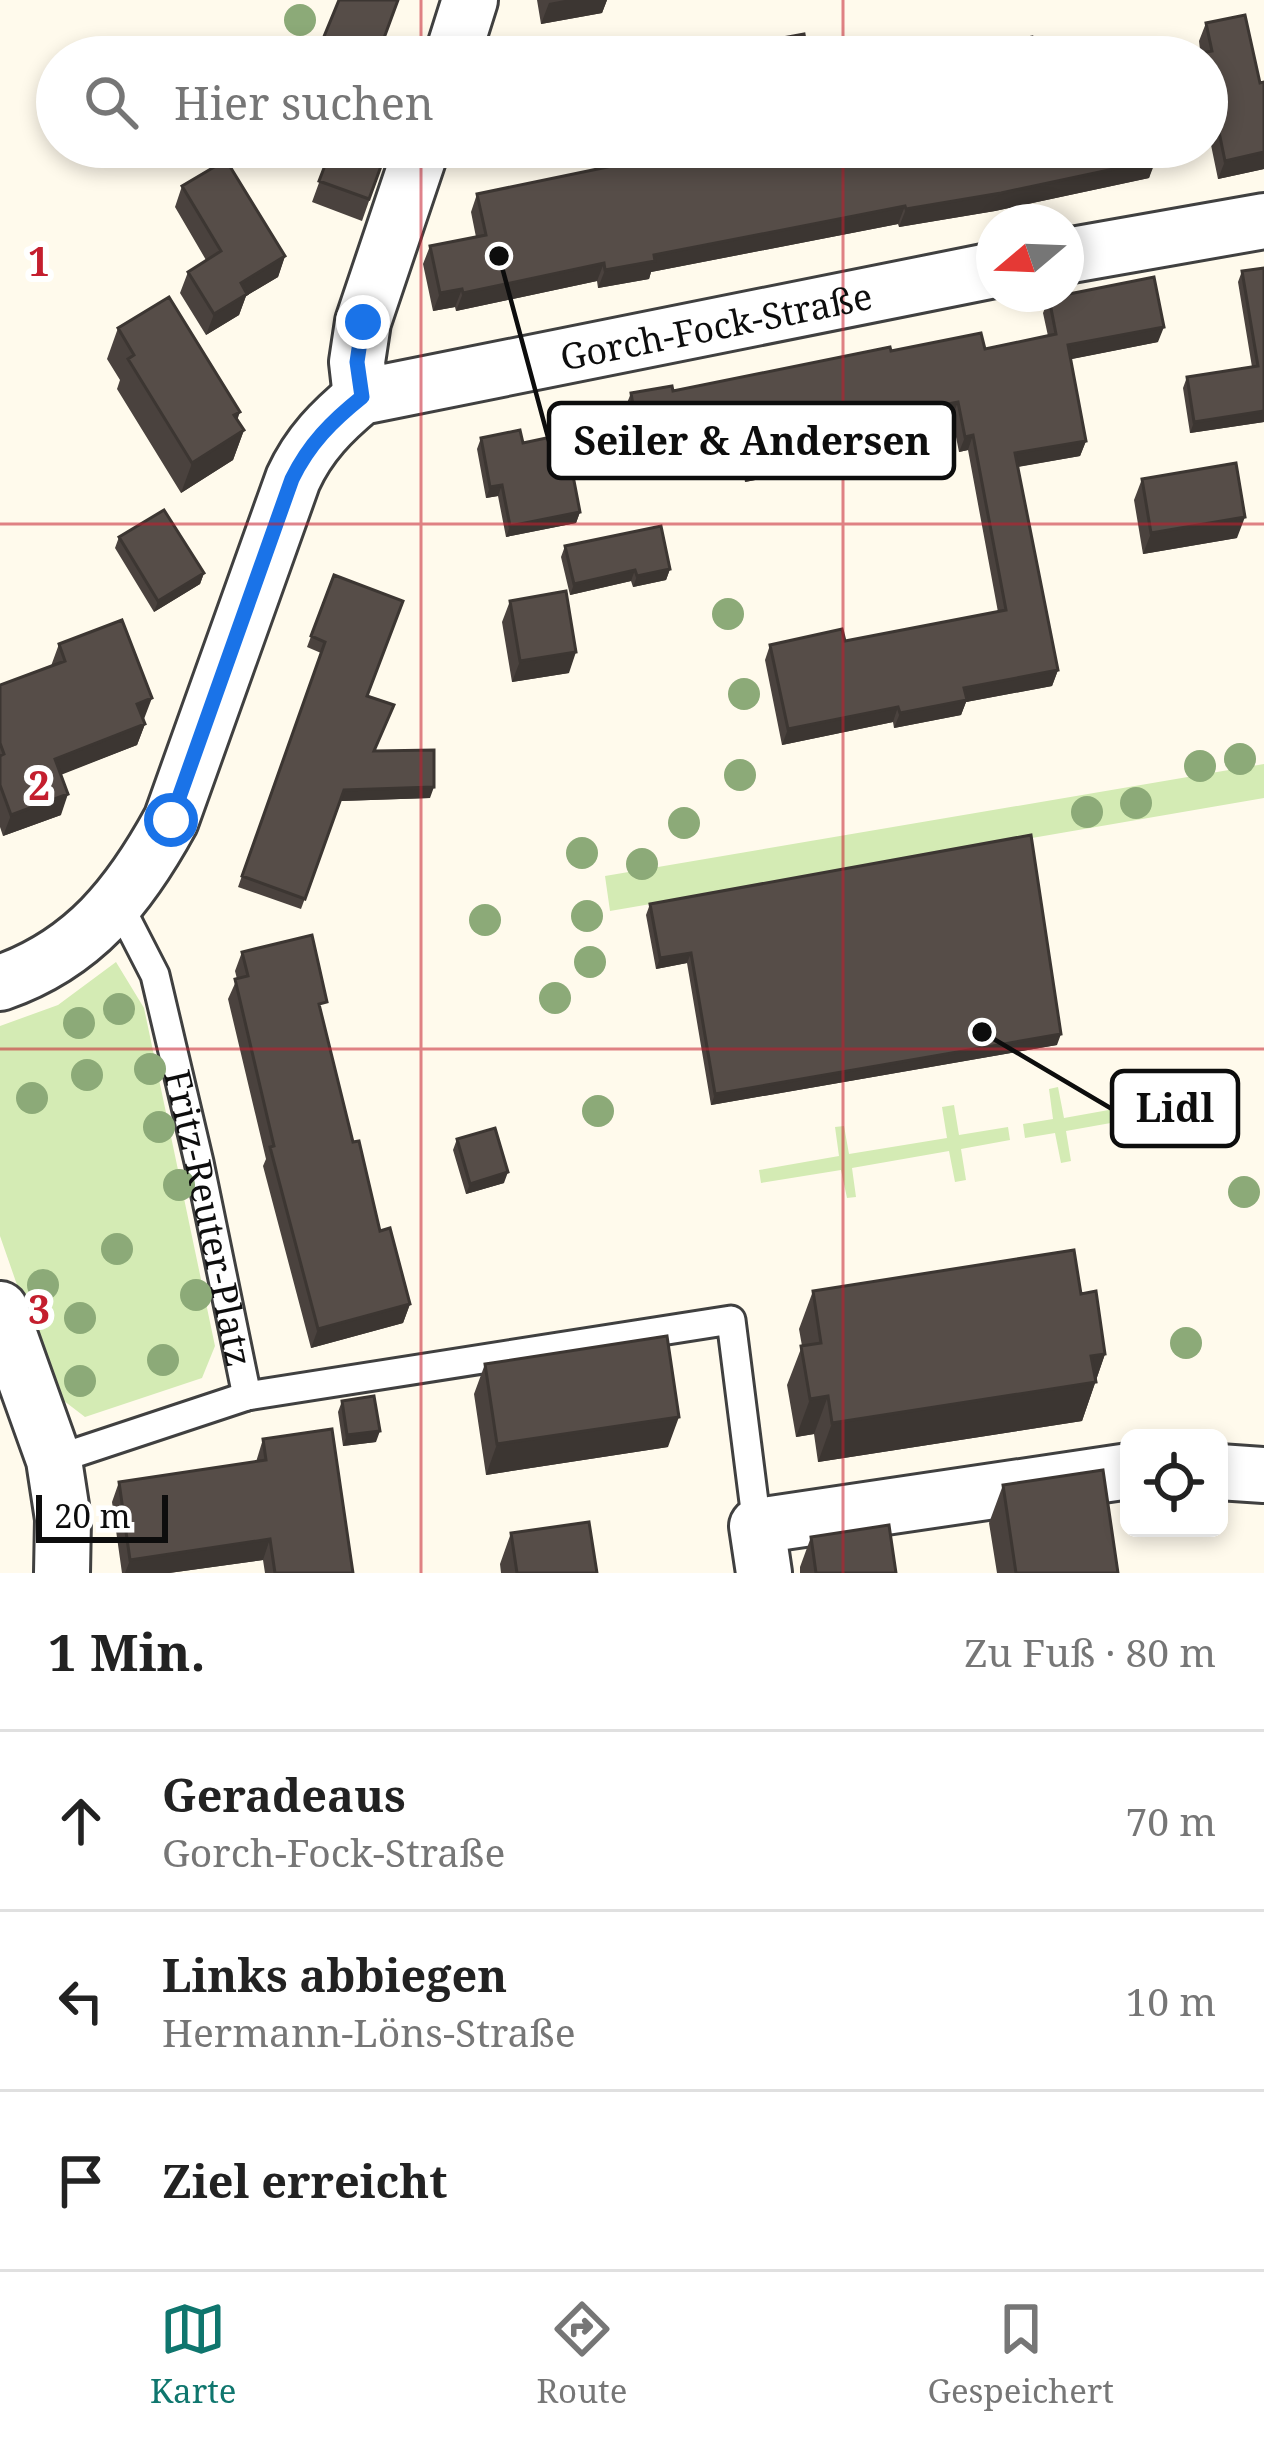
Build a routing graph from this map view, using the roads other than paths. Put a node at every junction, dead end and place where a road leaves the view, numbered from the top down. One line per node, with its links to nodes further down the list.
1 (470, 0): 2 (street)
2 (459, 36)
3 (415, 168): 7 (street)
4 (1264, 221): 5 (street)
5 (1084, 253)
6 (976, 274): 7 (street, Gorch-Fock-Straße)
7 (362, 397): 8 (street)
8 (118, 903): 9 (street); 11 (lane, Fritz-Reuter-Platz)
9 (0, 983)
10 (0, 1309): 12 (street)
11 (247, 1396): 12 (lane, Fritz-Reuter-Platz); 14 (lane)
12 (54, 1460): 15 (street)
13 (1120, 1473): 14 (street)
14 (760, 1550)
15 (62, 1573)

